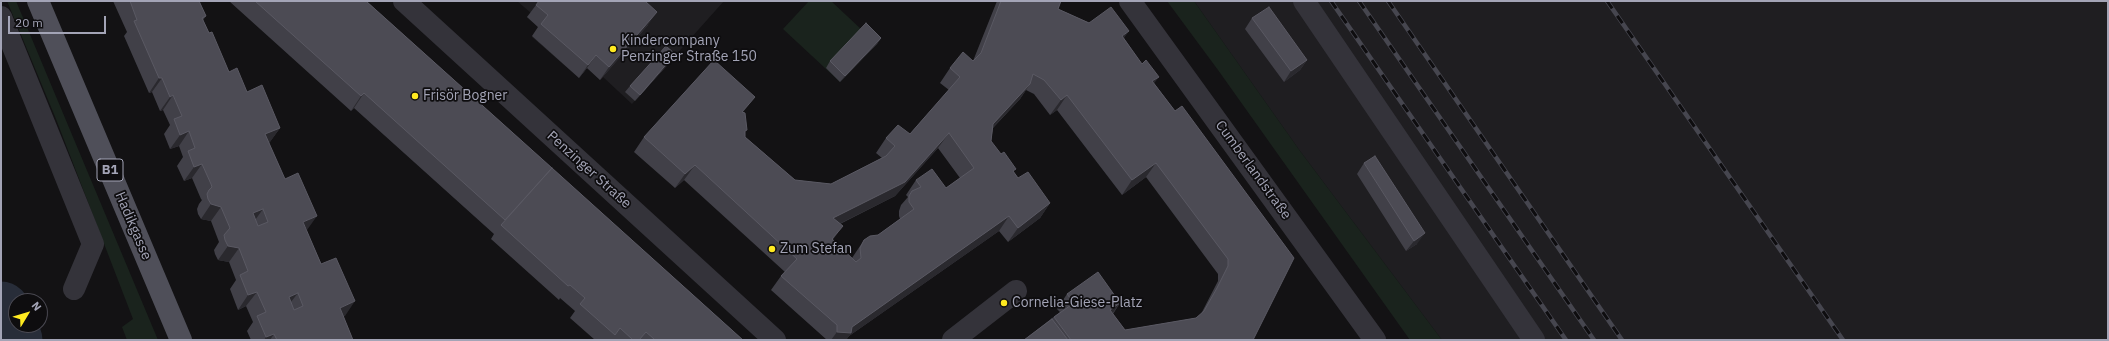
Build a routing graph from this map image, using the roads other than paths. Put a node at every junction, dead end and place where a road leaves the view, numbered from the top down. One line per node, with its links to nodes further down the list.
1 (38, 1): 8 (main road, Hadikgasse / B1)
2 (404, 1): 9 (street, Penzinger Straße)
3 (1130, 1): 11 (street, Cumberlandstraße)
4 (1304, 1): 12 (street)
5 (1, 17): 6 (street)
6 (74, 288)
7 (1016, 291): 10 (street)
8 (181, 340)
9 (775, 340)
10 (953, 340)
11 (1375, 340)
12 (1534, 340)

